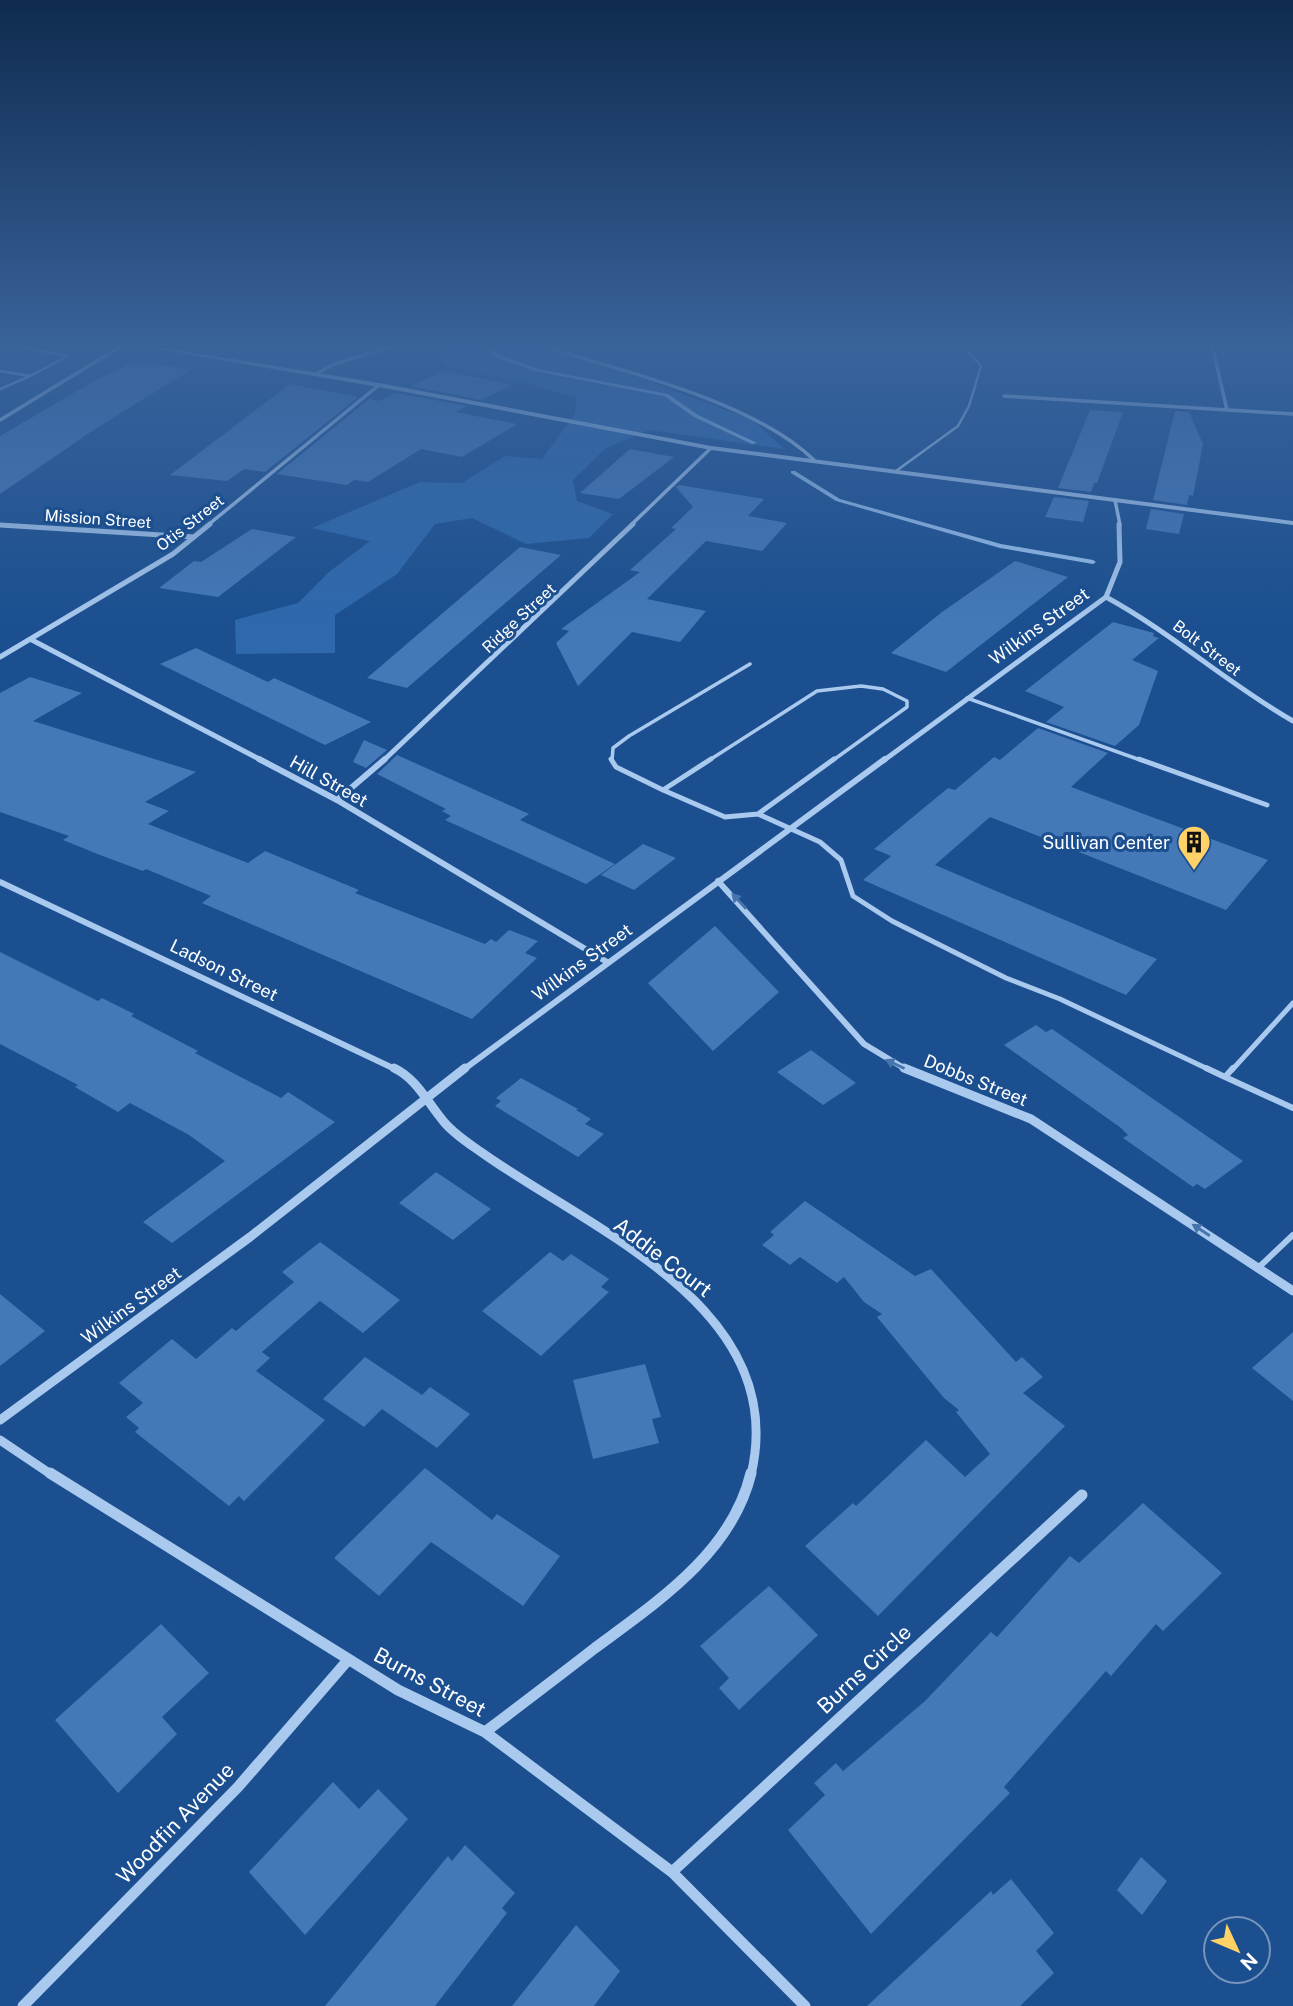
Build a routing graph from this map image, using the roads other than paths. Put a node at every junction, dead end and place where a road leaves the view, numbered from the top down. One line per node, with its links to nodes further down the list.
1 (314, 439): 11 (street, Otis Street)
2 (657, 439): 5 (street)
3 (788, 439): 6 (street)
4 (941, 439): 7 (lane)
5 (711, 449): 6 (street); 19 (street, Ridge Street)
6 (814, 460): 7 (street)
7 (896, 471): 8 (street)
8 (1115, 500): 9 (street); 12 (street, Wilkins Street)
9 (1293, 523)
10 (0, 525): 11 (street, Mission Street)
11 (195, 537): 13 (street, Otis Street)
12 (1106, 597): 16 (street, Wilkins Street); 17 (street, Bolt Street)
13 (30, 639): 14 (street, Otis Street); 19 (street, Hill Street)
14 (0, 656)
15 (750, 664): 18 (lane)
16 (967, 698): 20 (lane); 22 (street, Wilkins Street)
17 (1293, 721)
18 (663, 790): 21 (lane); 21 (lane)
19 (337, 800): 25 (street, Hill Street)
20 (1267, 805)
21 (758, 814): 22 (lane)
22 (791, 828): 23 (street, Wilkins Street); 27 (lane)
23 (718, 881): 25 (street, Wilkins Street); 31 (street, Dobbs Street, one-way to 23)
24 (0, 882): 28 (street, Ladson Street)
25 (607, 962): 28 (street, Wilkins Street)
26 (1293, 1003): 27 (lane)
27 (1225, 1077): 29 (lane)
28 (427, 1096): 33 (street, Wilkins Street); 37 (street, Addie Court)
29 (1293, 1108)
30 (1293, 1235): 31 (lane)
31 (1258, 1268): 32 (street, Dobbs Street)
32 (1293, 1291)
33 (0, 1420)
34 (0, 1440): 36 (street, Burns Street)
35 (1082, 1495): 38 (street, Burns Circle)
36 (348, 1660): 37 (street, Burns Street); 39 (street, Woodfin Avenue)
37 (485, 1732): 38 (street, Burns Street)
38 (672, 1872): 40 (street, Burns Street)
39 (23, 2006)
40 (805, 2006)

